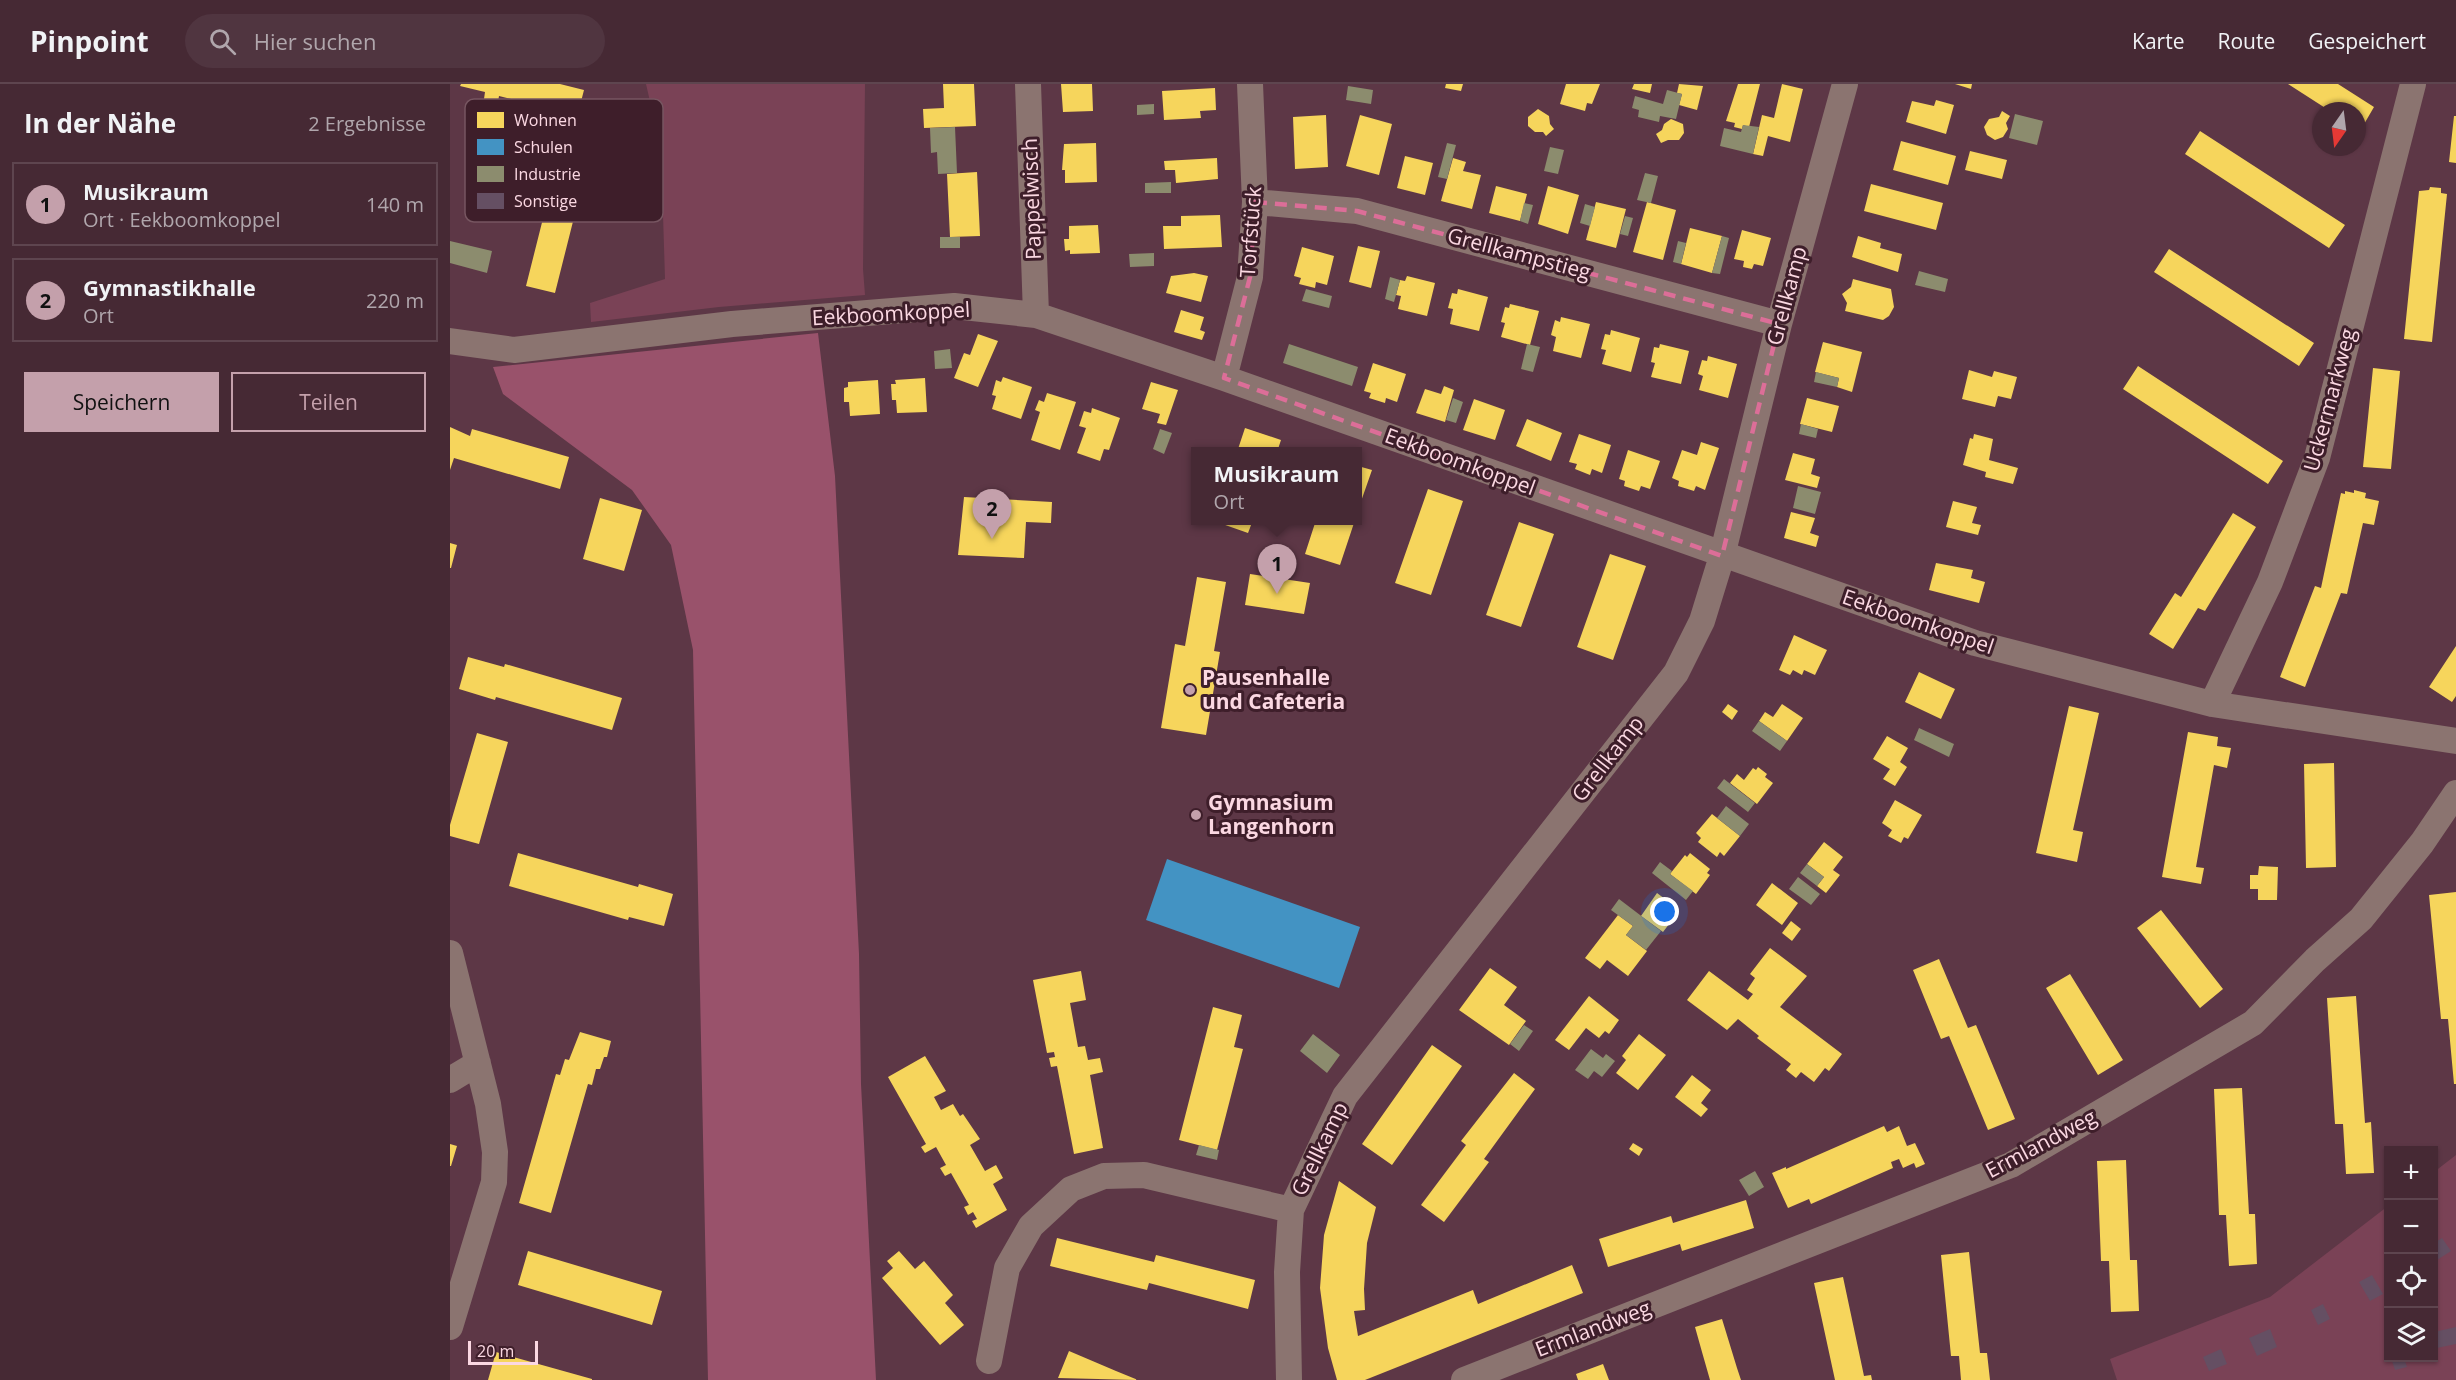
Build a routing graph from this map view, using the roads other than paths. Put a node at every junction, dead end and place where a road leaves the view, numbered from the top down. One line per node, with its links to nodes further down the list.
1 (1028, 84): 6 (street, Pappelwisch)
2 (1250, 84): 5 (street, Torfstück)
3 (1845, 84): 7 (street, Grellkamp)
4 (2413, 84): 11 (street, Uckermarkweg)
5 (1256, 202): 7 (street, Grellkampstieg); 9 (street, Torfstück)
6 (1036, 315): 8 (street, Eekboomkoppel); 9 (street, Eekboomkoppel)
7 (1779, 324): 10 (street, Grellkamp)
8 (450, 341)
9 (1224, 378): 10 (street, Eekboomkoppel)
10 (1722, 555): 11 (street, Eekboomkoppel); 17 (street, Grellkamp)
11 (2212, 704): 12 (street, Eekboomkoppel)
12 (2456, 741)
13 (2456, 793): 21 (street, Ermlandweg)
14 (450, 953): 15 (street)
15 (478, 1064): 16 (street); 18 (street)
16 (450, 1080)
17 (1291, 1210): 19 (street); 20 (street, Grellkamp)
18 (450, 1327)
19 (989, 1361)
20 (1289, 1380)
21 (1464, 1380)

